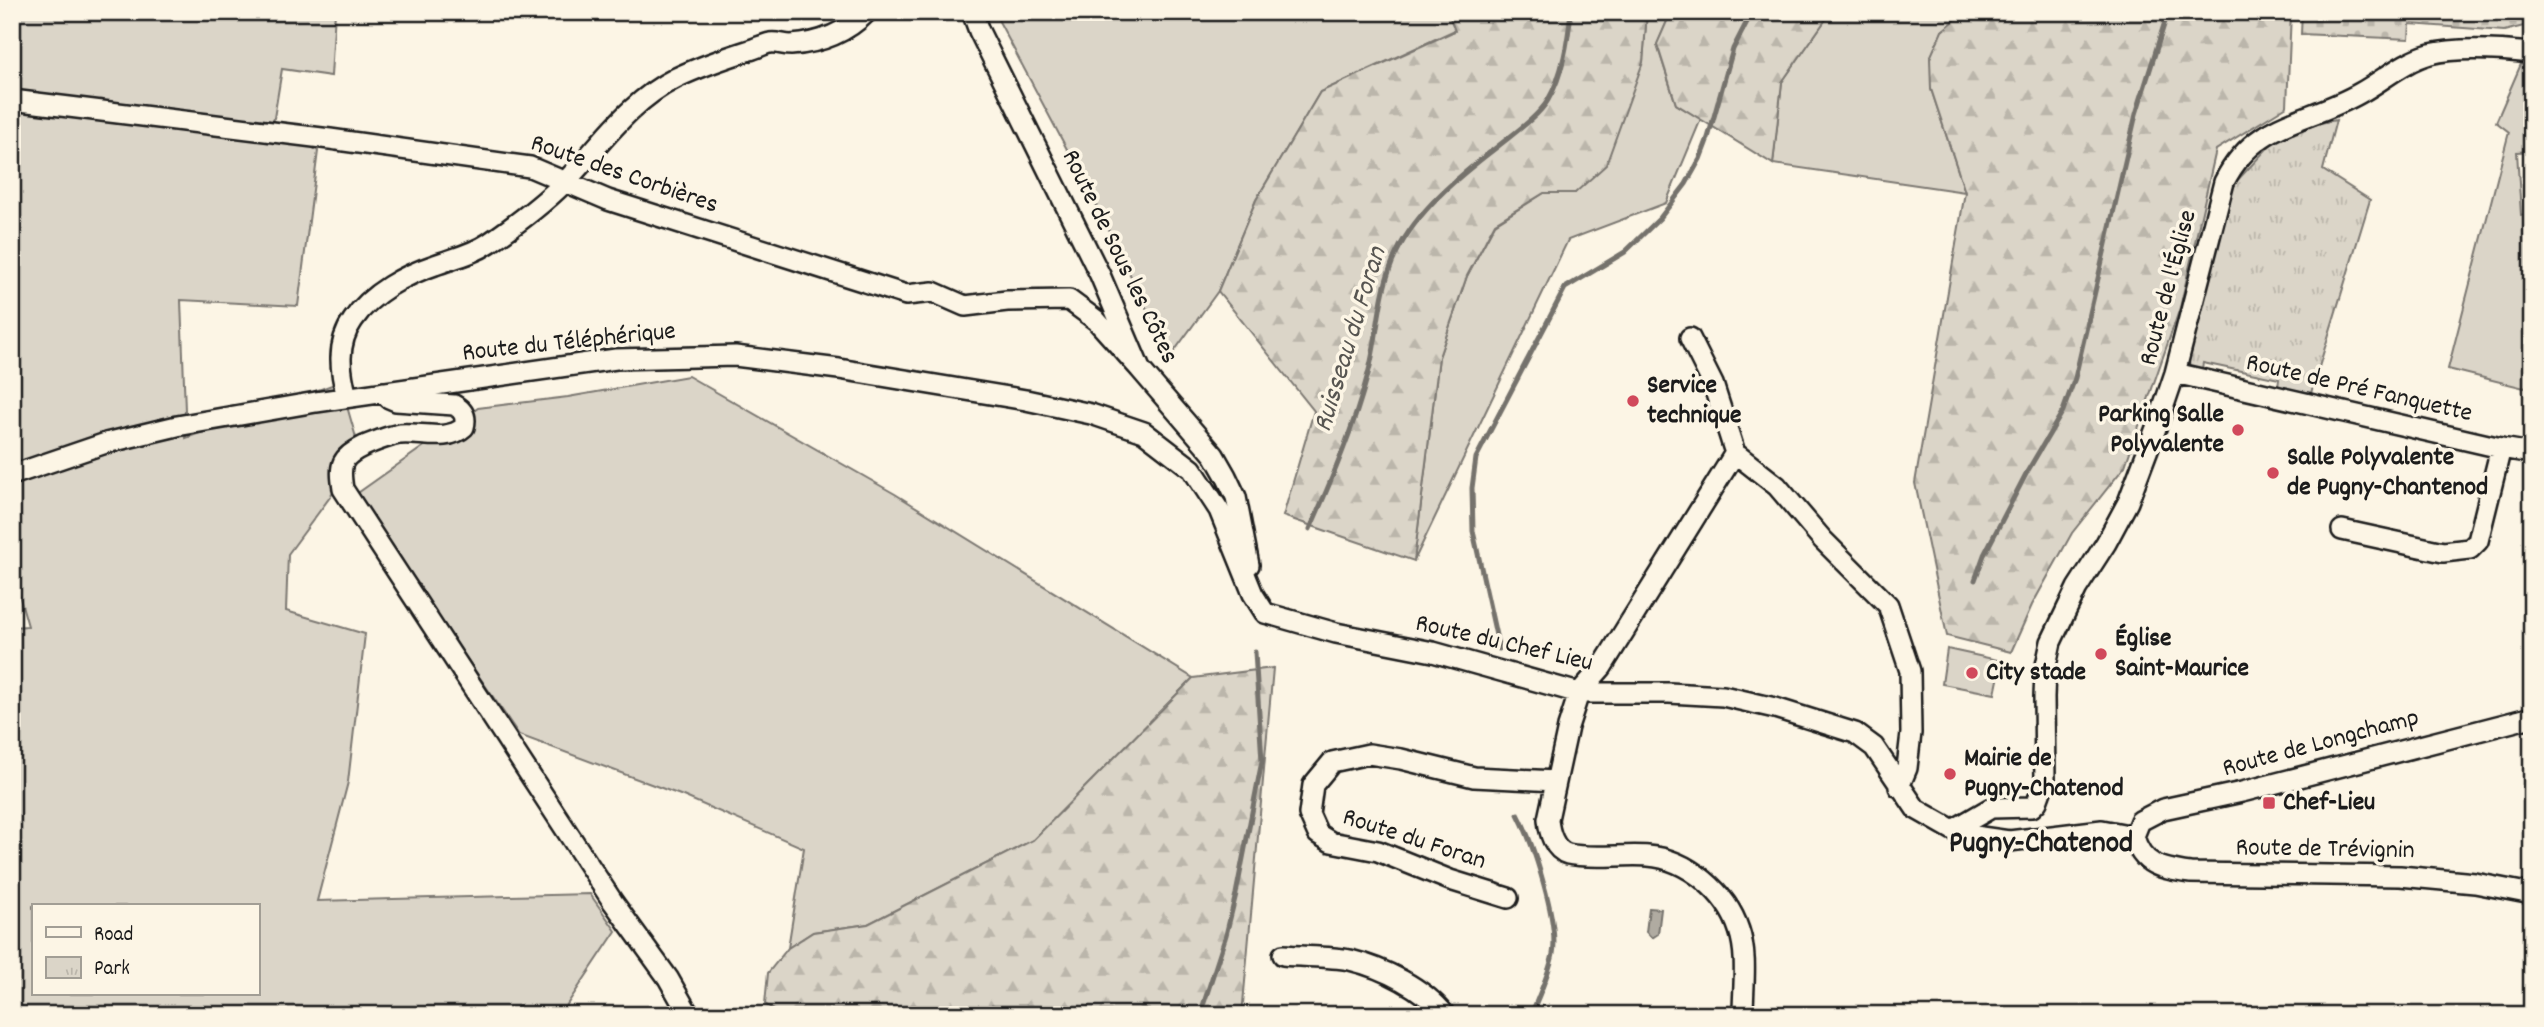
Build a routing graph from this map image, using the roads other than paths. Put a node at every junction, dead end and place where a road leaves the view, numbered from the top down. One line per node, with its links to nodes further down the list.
1 (867, 12): 5 (street)
2 (972, 12): 7 (street, Route de Sous les Côtes)
3 (2531, 52): 8 (street, Route de l'Église)
4 (12, 100): 5 (street, Route des Corbières)
5 (564, 183): 7 (street, Route des Corbières); 10 (street)
6 (1690, 338): 12 (street)
7 (1140, 369): 16 (street, Route de Sous les Côtes)
8 (2175, 373): 11 (street, Route de Pré Fanquette); 21 (street, Route de l'Église)
9 (383, 391): 10 (street, Route du Téléphérique); 16 (street, Route du Téléphérique); 26 (street)
10 (348, 397): 14 (street, Route du Téléphérique)
11 (2501, 449): 13 (street, Route de Pré Fanquette); 15 (street)
12 (1735, 453): 17 (street); 20 (street)
13 (2532, 453)
14 (12, 475)
15 (2342, 530)
16 (1253, 594): 17 (street, Route du Chef Lieu)
17 (1579, 693): 19 (street); 20 (street, Route du Chef Lieu)
18 (2532, 717): 22 (street, Route de Longchamp)
19 (1556, 781): 24 (street, Route du Foran); 28 (street)
20 (1899, 787): 21 (street)
21 (1954, 830): 22 (street)
22 (2134, 836): 23 (street, Route de Trévignin)
23 (2532, 894)
24 (1508, 898)
25 (1283, 955): 27 (street)
26 (689, 1015)
27 (1445, 1015)
28 (1743, 1015)

